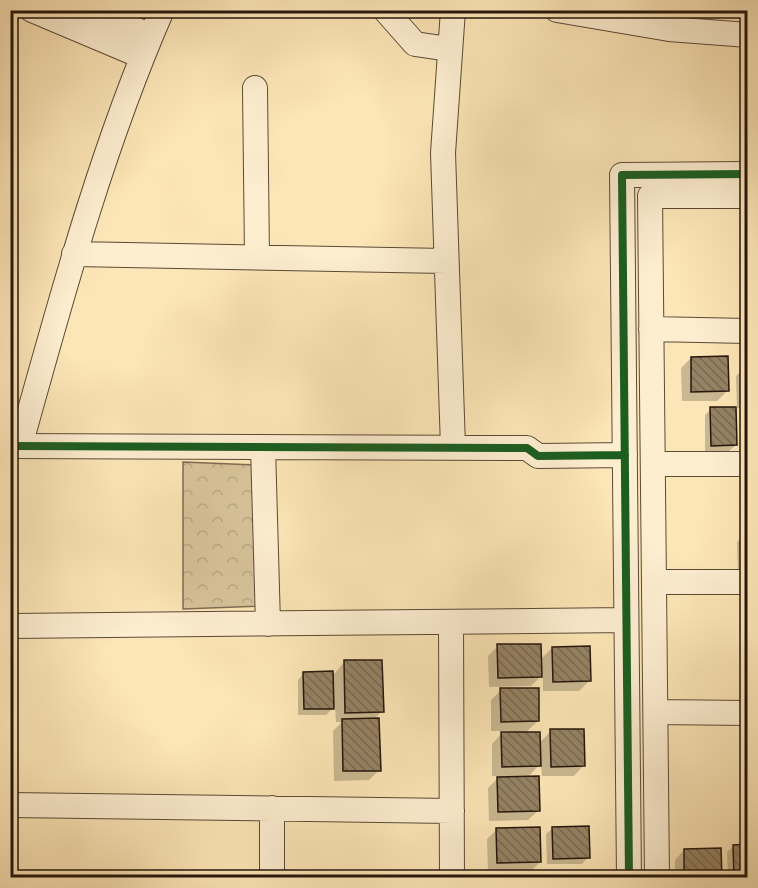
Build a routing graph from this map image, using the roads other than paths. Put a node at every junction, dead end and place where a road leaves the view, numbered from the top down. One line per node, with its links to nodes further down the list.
1 (32, 10): 9 (street)
2 (90, 10): 9 (street)
3 (162, 10): 9 (street)
4 (385, 10): 10 (street)
5 (453, 10): 10 (street)
6 (557, 10): 7 (street)
7 (671, 20): 8 (street)
8 (747, 35)
9 (146, 46): 14 (street)
10 (449, 49): 16 (street)
11 (255, 88): 15 (street)
12 (747, 174): 22 (street)
13 (747, 196): 17 (street)
14 (74, 254): 15 (street); 19 (street)
15 (257, 257): 16 (street)
16 (446, 261): 21 (street)
17 (651, 329): 18 (street); 23 (street)
18 (747, 330)
19 (15, 446): 20 (street)
20 (263, 447): 21 (street); 29 (street)
21 (453, 447): 22 (street)
22 (625, 455): 27 (street)
23 (653, 464): 24 (street); 25 (street)
24 (747, 464)
25 (654, 582): 26 (street); 31 (street)
26 (747, 582)
27 (626, 620): 28 (street); 38 (street)
28 (451, 622): 29 (street); 35 (street)
29 (268, 624): 30 (street)
30 (10, 626)
31 (656, 712): 32 (street); 39 (street)
32 (747, 713)
33 (10, 805): 34 (street)
34 (272, 808): 35 (street); 36 (street)
35 (452, 811): 37 (street)
36 (272, 878)
37 (452, 878)
38 (629, 878)
39 (657, 878)

